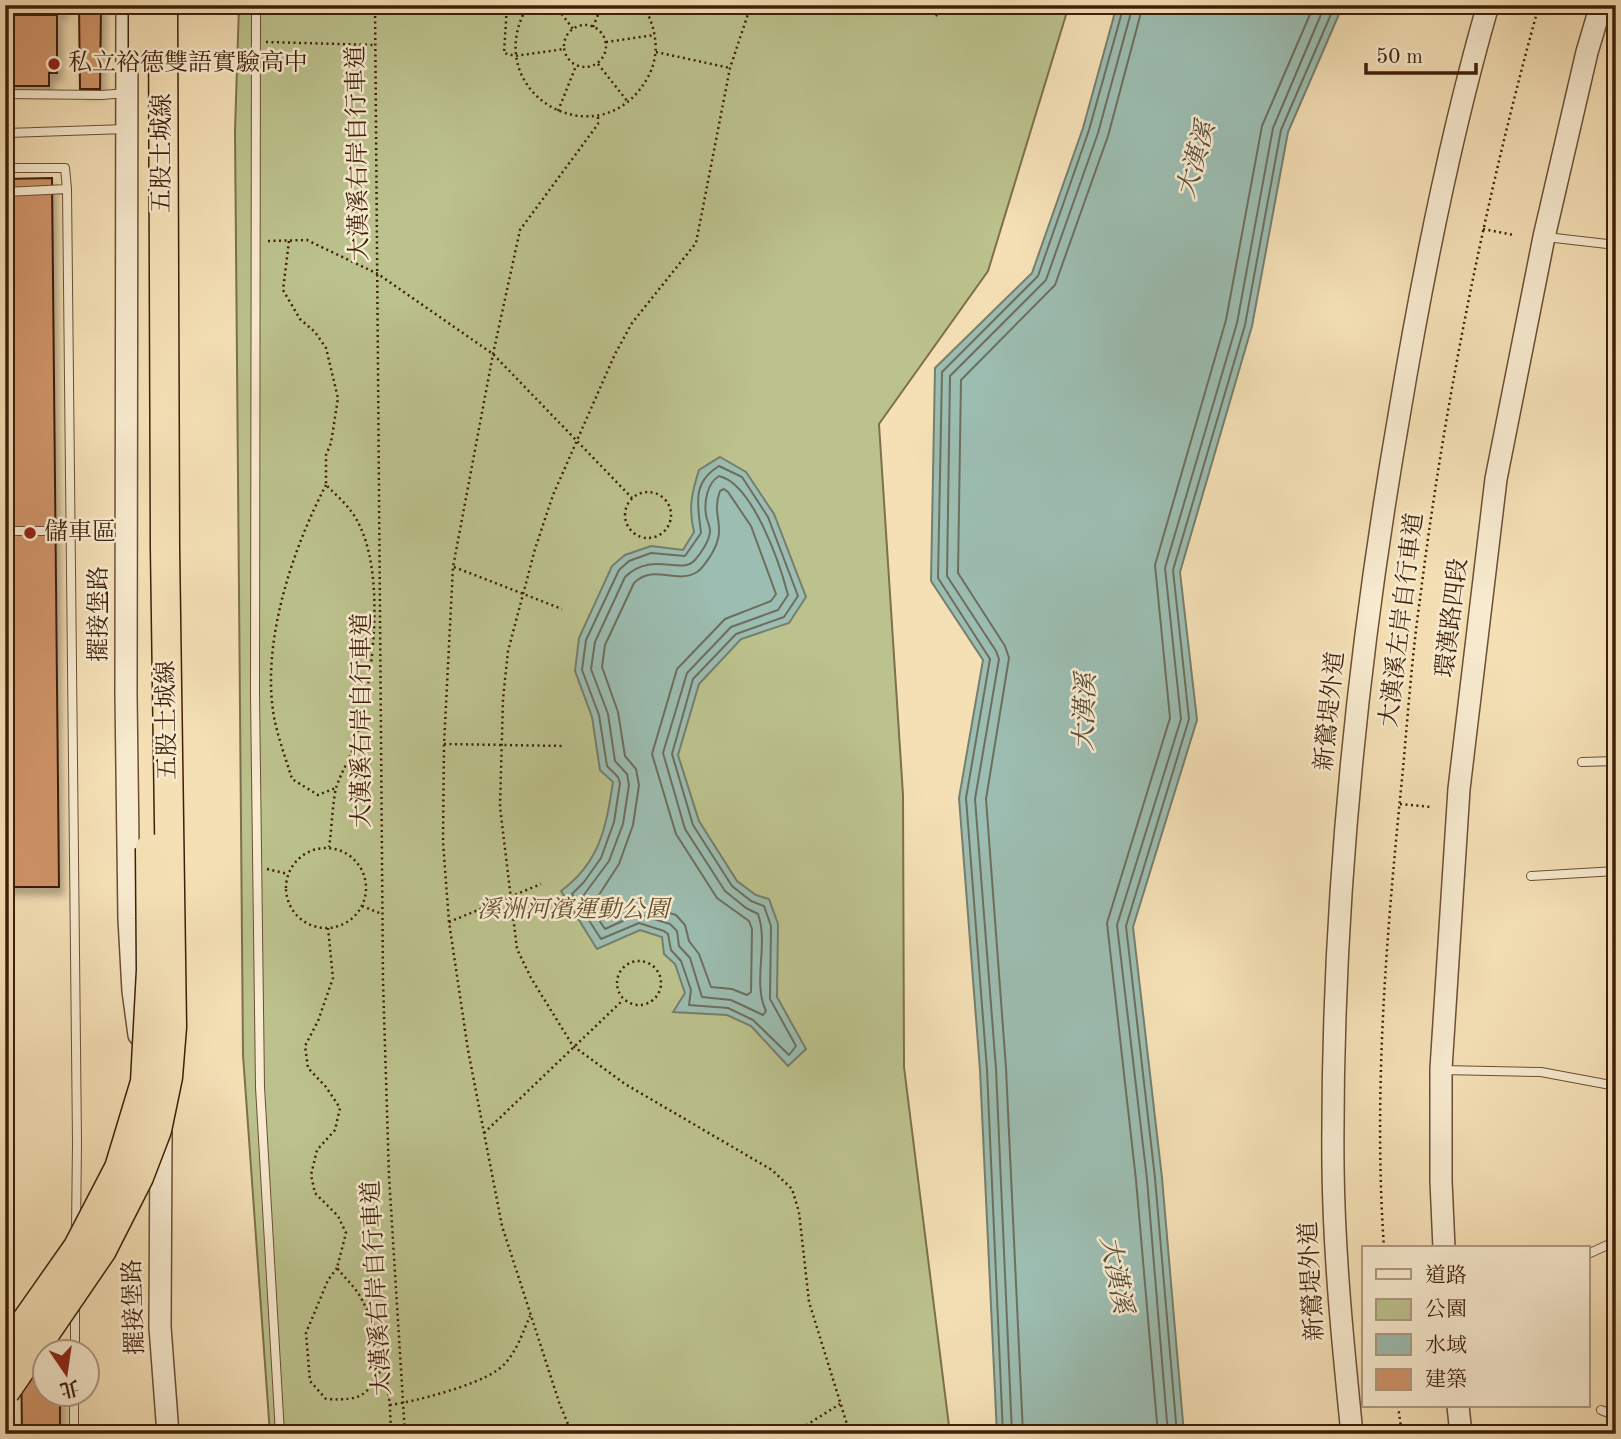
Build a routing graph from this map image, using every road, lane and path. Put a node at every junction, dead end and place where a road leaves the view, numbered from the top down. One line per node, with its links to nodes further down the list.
1 (127, 5): 30 (street, 擺接堡路)
2 (143, 5): 91 (highway, 五股土城線, bridge)
3 (151, 5): 47 (street, 擺接堡路)
4 (163, 5): 93 (highway, 五股土城線, bridge)
5 (256, 5): 104 (lane)
6 (375, 5): 23 (path, 大漢溪右岸自行車道)
7 (507, 5): 26 (path)
8 (528, 5): 26 (path)
9 (555, 5): 19 (path)
10 (602, 5): 18 (path)
11 (643, 5): 20 (path)
12 (751, 5): 29 (path)
13 (910, 5): 14 (path)
14 (944, 5)
15 (1488, 5): 110 (street, 新鶯堤外道)
16 (1539, 5): 39 (path, 大漢溪左岸自行車道)
17 (1601, 5): 41 (street, 環漢路四段)
18 (593, 27): 19 (path); 22 (path)
19 (573, 29): 24 (path)
20 (655, 35): 22 (path); 25 (path)
21 (266, 42): 23 (path)
22 (606, 42): 27 (path)
23 (375, 45): 45 (path, 大漢溪右岸自行車道)
24 (564, 49): 26 (path); 28 (path)
25 (656, 52): 29 (path); 32 (path)
26 (515, 56): 33 (path)
27 (598, 64): 28 (path); 32 (path)
28 (576, 66): 33 (path)
29 (730, 68): 49 (path)
30 (126, 93): 31 (lane); 35 (street, 擺接堡路)
31 (5, 94)
32 (628, 102): 34 (path)
33 (558, 111): 34 (path)
34 (598, 116): 48 (path)
35 (126, 130): 36 (lane); 46 (street, 擺接堡路)
36 (6, 168): 37 (lane)
37 (67, 189): 38 (lane); 53 (lane)
38 (5, 192)
39 (1483, 229): 40 (path); 65 (path, 大漢溪左岸自行車道)
40 (1514, 235)
41 (1544, 237): 44 (lane); 80 (street, 環漢路四段)
42 (265, 241): 43 (path)
43 (289, 241): 45 (path); 50 (path)
44 (1616, 245)
45 (378, 274): 48 (path); 58 (path, 大漢溪右岸自行車道)
46 (126, 336): 47 (street); 83 (street, 擺接堡路)
47 (153, 336): 83 (street, 擺接堡路)
48 (493, 354): 49 (path); 54 (path)
49 (578, 443): 51 (path); 55 (path)
50 (326, 485): 57 (path); 64 (path)
51 (632, 498): 51 (path)
52 (5, 531): 53 (lane)
53 (71, 531): 90 (lane)
54 (453, 567): 55 (path); 59 (path)
55 (522, 593): 56 (path); 60 (path)
56 (562, 609)
57 (373, 624): 58 (path); 64 (path)
58 (380, 624): 75 (path, 大漢溪右岸自行車道)
59 (444, 744): 60 (path); 76 (path)
60 (500, 744): 61 (path); 73 (path)
61 (564, 746)
62 (1616, 761): 63 (lane)
63 (1582, 762)
64 (336, 788): 67 (path)
65 (1399, 804): 66 (path); 85 (path, 大漢溪左岸自行車道)
66 (1431, 807)
67 (329, 847): 70 (path); 74 (path)
68 (267, 869): 70 (path)
69 (1616, 871): 71 (lane)
70 (288, 874): 77 (path)
71 (1531, 876)
72 (541, 884): 73 (path)
73 (510, 897): 76 (path); 79 (path)
74 (362, 906): 75 (path); 77 (path)
75 (382, 914): 94 (path, 大漢溪右岸自行車道)
76 (449, 922): 82 (path)
77 (328, 928): 88 (path)
78 (623, 1000): 78 (path); 79 (path)
79 (573, 1046): 82 (path); 95 (path)
80 (1441, 1069): 81 (lane); 86 (street, 環漢路四段)
81 (1616, 1086)
82 (483, 1134): 89 (path)
83 (159, 1179): 103 (street, 擺接堡路)
84 (1616, 1241): 87 (lane)
85 (1384, 1246)
86 (1444, 1246)
87 (1590, 1253)
88 (337, 1268): 92 (path); 92 (path)
89 (530, 1316): 94 (path); 107 (path)
90 (75, 1338)
91 (5, 1351)
92 (384, 1364): 96 (path)
93 (5, 1392)
94 (403, 1403): 96 (path); 106 (path, 大漢溪右岸自行車道)
95 (840, 1404): 108 (path); 109 (path)
96 (390, 1405): 105 (path)
97 (74, 1408): 102 (lane)
98 (1398, 1408): 111 (path)
99 (1458, 1408): 112 (street)
100 (1601, 1410): 101 (lane)
101 (1616, 1416)
102 (74, 1434)
103 (168, 1434)
104 (280, 1434)
105 (391, 1434)
106 (405, 1434)
107 (572, 1434)
108 (792, 1434)
109 (850, 1434)
110 (1352, 1434)
111 (1402, 1434)
112 (1461, 1434)

